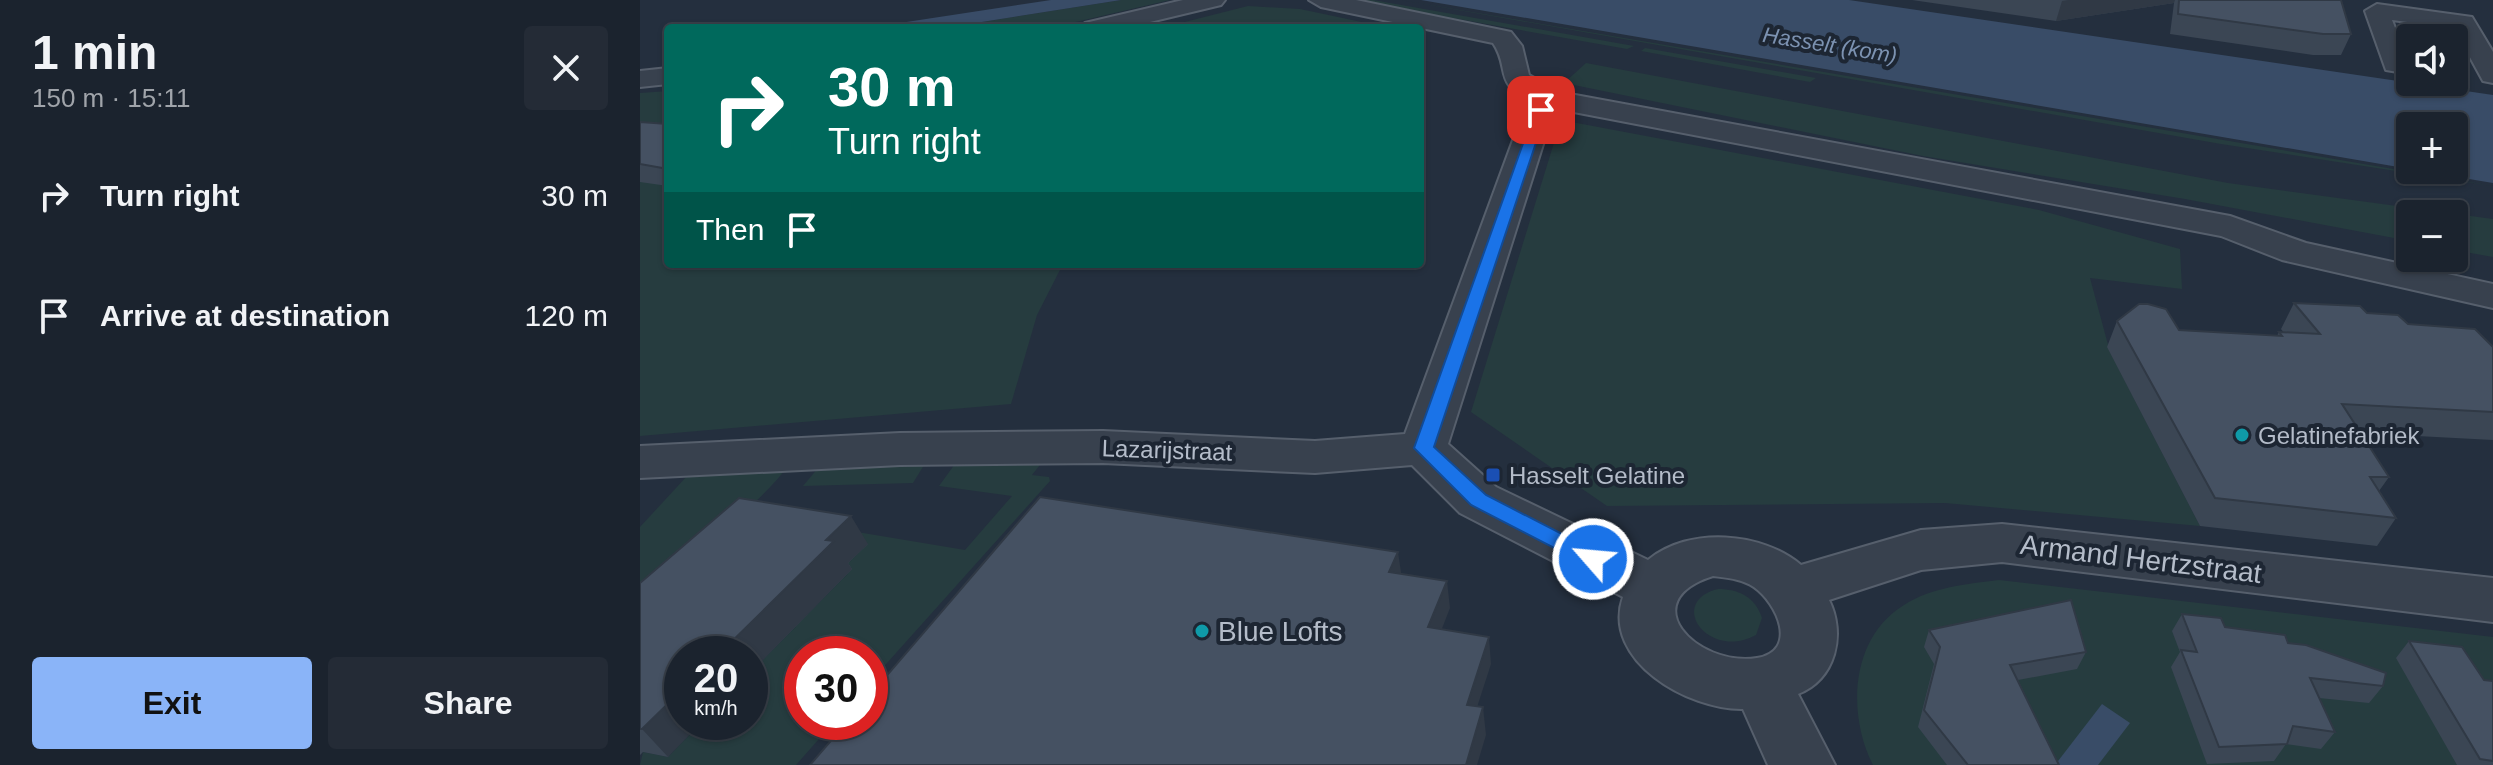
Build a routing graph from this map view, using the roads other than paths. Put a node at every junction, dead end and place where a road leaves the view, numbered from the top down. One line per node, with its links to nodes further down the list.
1 (1181, 0): 6 (street)
2 (1213, 0): 7 (street)
3 (1321, 0): 14 (street)
4 (2375, 0): 5 (street)
5 (2483, 14)
6 (1085, 24)
7 (1111, 24)
8 (2464, 24): 10 (street)
9 (2468, 35): 11 (street)
10 (2396, 64)
11 (2484, 75)
12 (664, 76): 13 (street)
13 (640, 79)
14 (1552, 99): 15 (street); 16 (street)
15 (2493, 296)
16 (1423, 448): 17 (street, Lazarijstraat); 18 (street)
17 (640, 462)
18 (1653, 587): 19 (street); 21 (street)
19 (1796, 590): 20 (street, Armand Hertzstraat); 21 (street)
20 (2493, 600)
21 (1762, 682): 22 (street)
22 (1803, 765)

